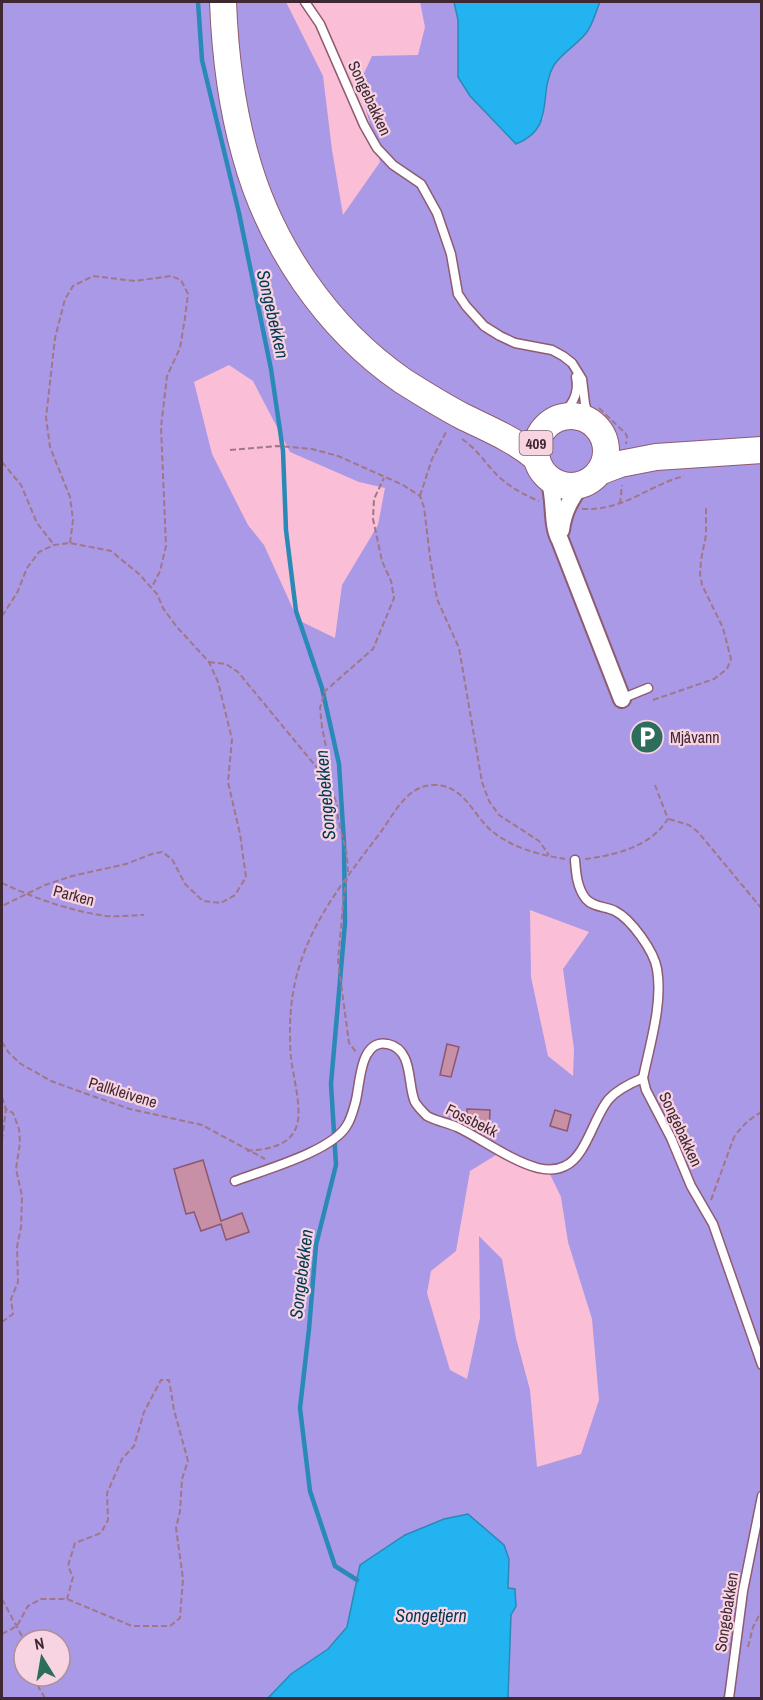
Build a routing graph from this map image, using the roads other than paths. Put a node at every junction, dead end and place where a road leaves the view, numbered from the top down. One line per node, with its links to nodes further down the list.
1 (223, 2): 5 (main road, 409)
2 (305, 2): 3 (lane, Songebakken)
3 (575, 368): 4 (lane); 6 (lane)
4 (551, 423): 5 (main road, 409); 6 (main road, 409); 9 (main road, 409)
5 (490, 428): 9 (main road, 409)
6 (597, 430): 8 (main road, 409); 10 (main road)
7 (762, 450): 8 (main road, 409)
8 (656, 458): 10 (main road, 409)
9 (543, 468): 10 (main road, 409); 11 (street)
10 (590, 478): 11 (street)
11 (561, 506): 13 (street)
12 (648, 688): 13 (lane)
13 (619, 700)
14 (575, 860): 15 (lane, Songebakken)
15 (643, 1078): 16 (lane, Fossbekk); 17 (lane, Songebakken)
16 (236, 1180)
17 (762, 1365)
18 (762, 1496): 19 (lane, Songebakken)
19 (729, 1698)

